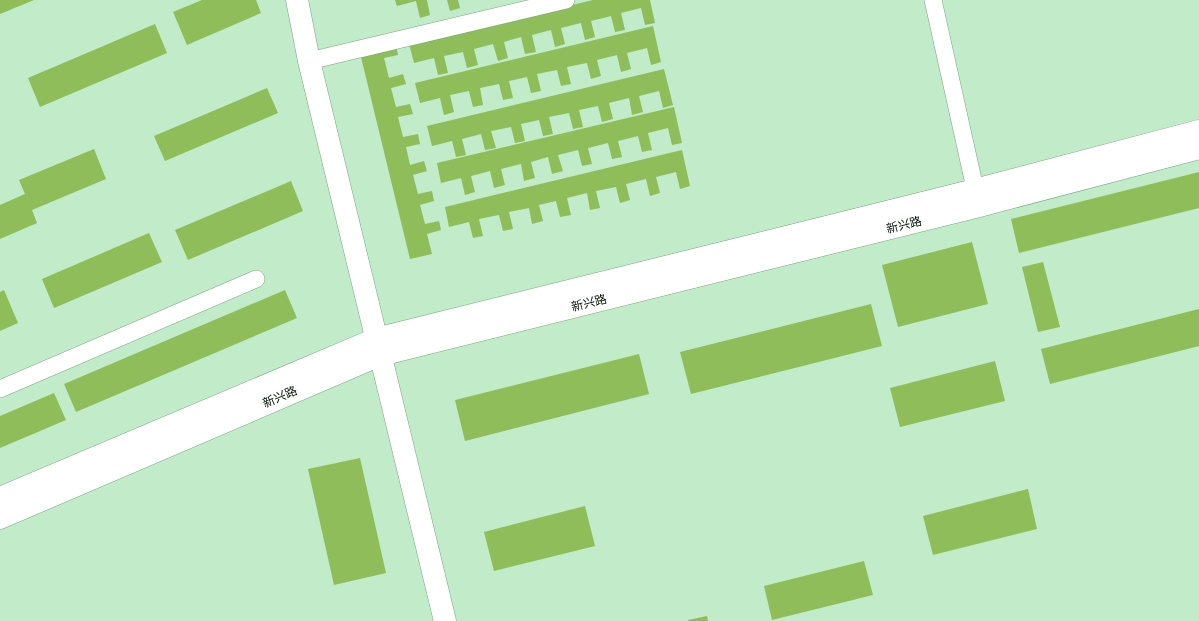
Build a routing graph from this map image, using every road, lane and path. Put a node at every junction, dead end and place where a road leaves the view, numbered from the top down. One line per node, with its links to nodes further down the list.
1 (296, 0): 4 (main road)
2 (566, 0): 4 (street)
3 (934, 0): 7 (street)
4 (309, 61): 9 (main road)
5 (1199, 131): 7 (main road, 新兴路)
6 (1199, 148): 7 (main road, 新兴路)
7 (977, 198): 9 (main road, 新兴路)
8 (256, 279): 10 (street)
9 (378, 347): 11 (main road, 新兴路); 12 (main road, 新兴路); 13 (main road)
10 (0, 389)
11 (0, 498)
12 (0, 518)
13 (445, 621)

